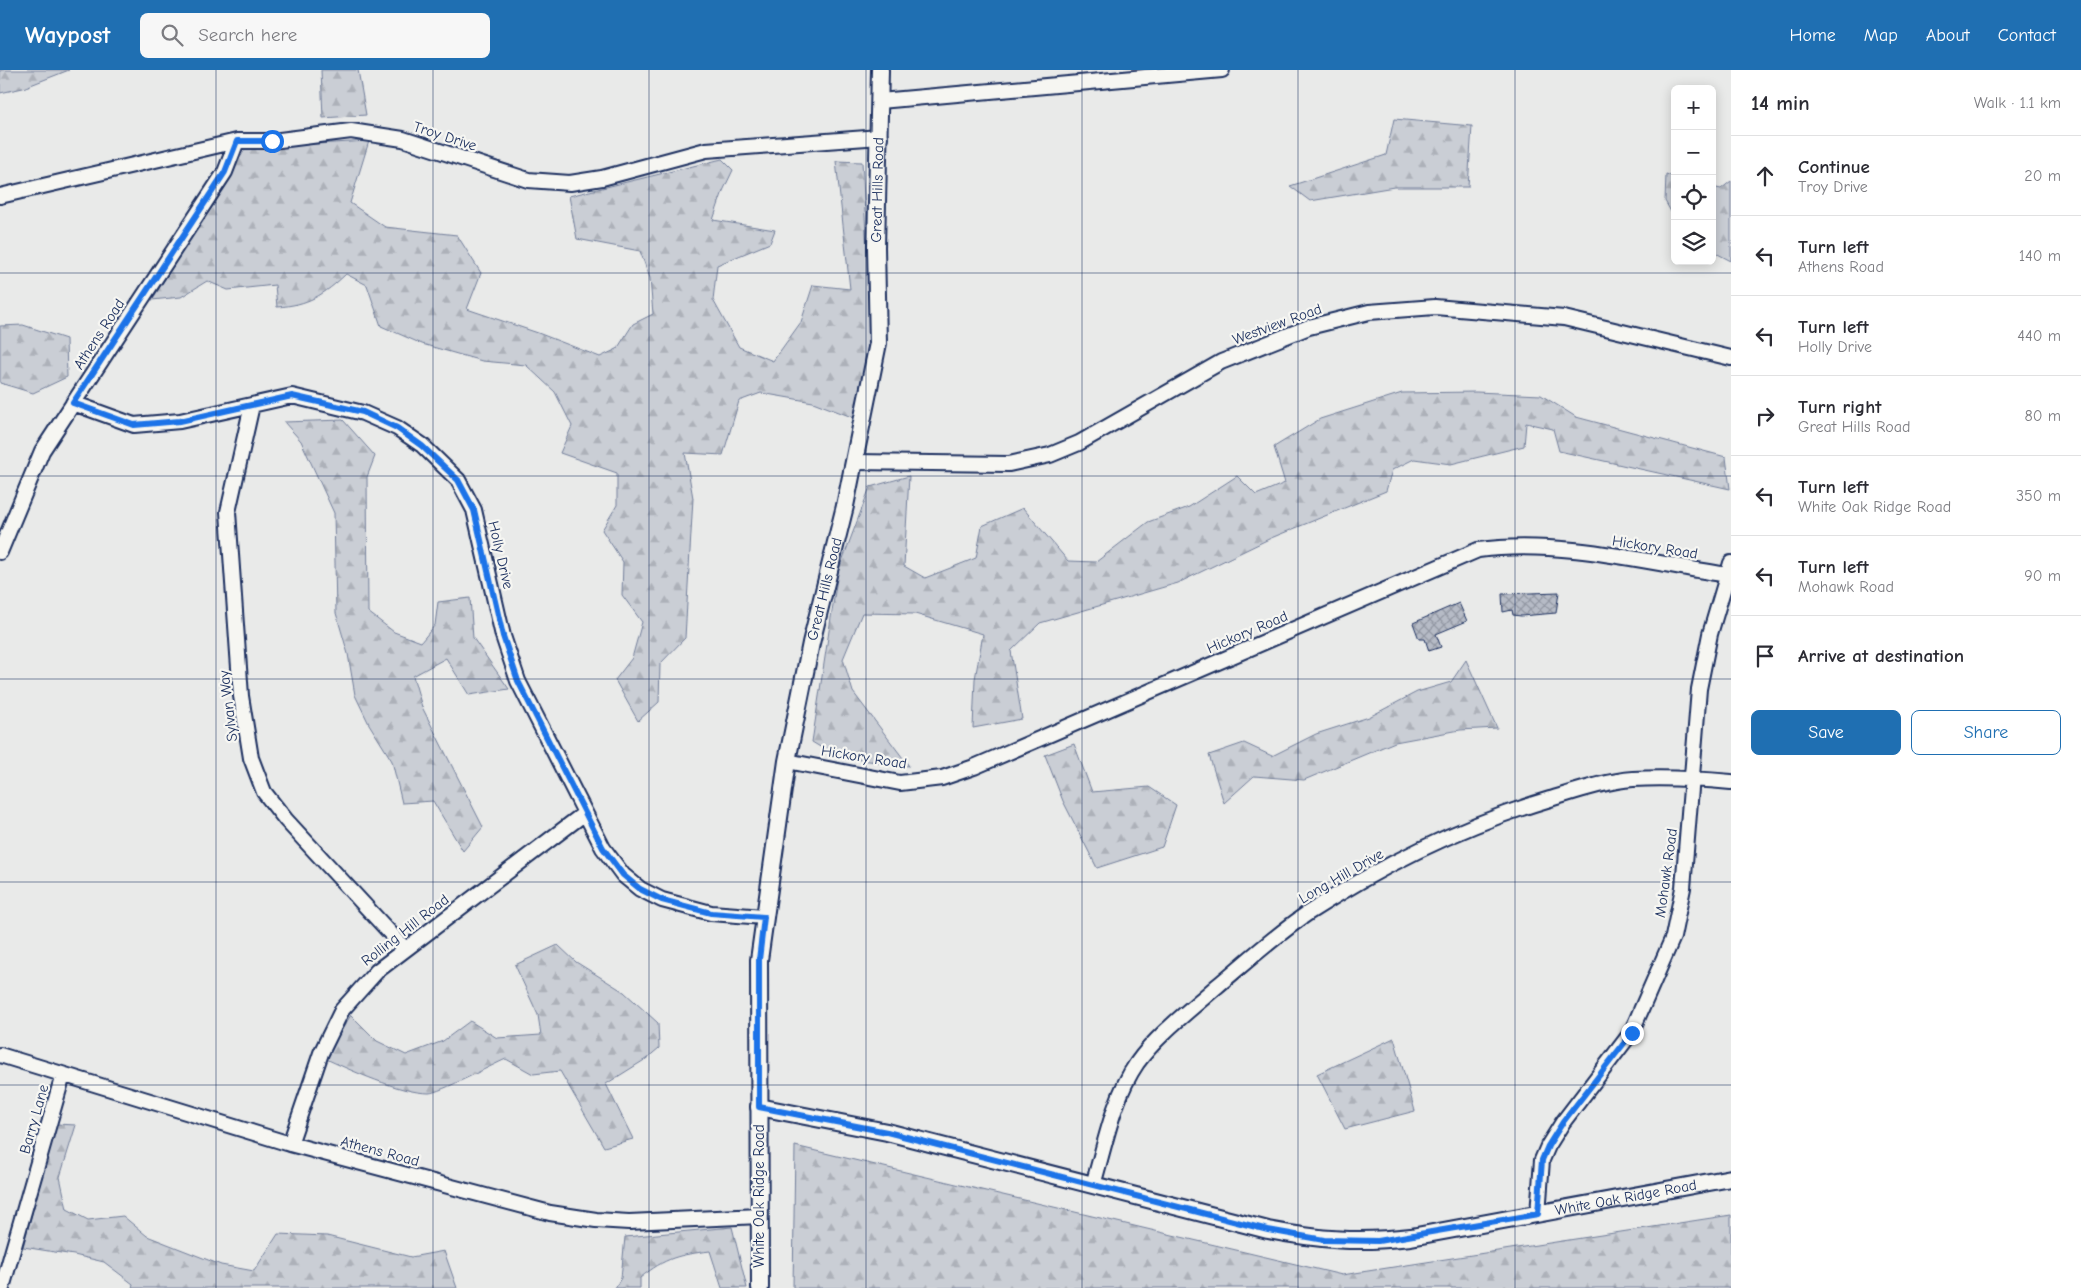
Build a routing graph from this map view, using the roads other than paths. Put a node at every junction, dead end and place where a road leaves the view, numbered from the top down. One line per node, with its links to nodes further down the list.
1 (880, 70): 3 (street, Great Hills Road)
2 (1222, 70): 3 (street)
3 (880, 101): 4 (street, Great Hills Road)
4 (880, 137): 5 (street, Troy Drive); 10 (street, Great Hills Road)
5 (237, 141): 6 (street, Troy Drive); 8 (street, Athens Road)
6 (0, 196)
7 (1731, 358): 10 (street, Westview Road)
8 (73, 403): 9 (street, Holly Drive); 11 (street, Athens Road)
9 (252, 405): 16 (street, Holly Drive); 18 (street, Sylvan Way)
10 (854, 462): 13 (street, Great Hills Road)
11 (0, 552)
12 (1729, 569): 13 (street, Hickory Road); 14 (street, Mohawk Road)
13 (787, 761): 17 (street, Great Hills Road)
14 (1692, 778): 15 (street, Long Hill Drive); 24 (street, Long Hill Drive); 25 (street, Mohawk Road)
15 (1731, 782)
16 (585, 813): 17 (street, Holly Drive); 18 (street, Rolling Hill Road)
17 (764, 917): 21 (street, Great Hills Road)
18 (405, 949): 22 (street, Rolling Hill Road)
19 (0, 1055): 20 (street, Athens Road)
20 (63, 1075): 22 (street, Athens Road); 27 (street, Barry Lane)
21 (759, 1107): 24 (street, White Oak Ridge Road); 26 (street, White Oak Ridge Road)
22 (290, 1144): 26 (street, Athens Road)
23 (1731, 1178): 25 (street, White Oak Ridge Road)
24 (1093, 1185): 25 (street, White Oak Ridge Road)
25 (1538, 1214)
26 (760, 1216): 28 (street, White Oak Ridge Road)
27 (2, 1288)
28 (760, 1288)

